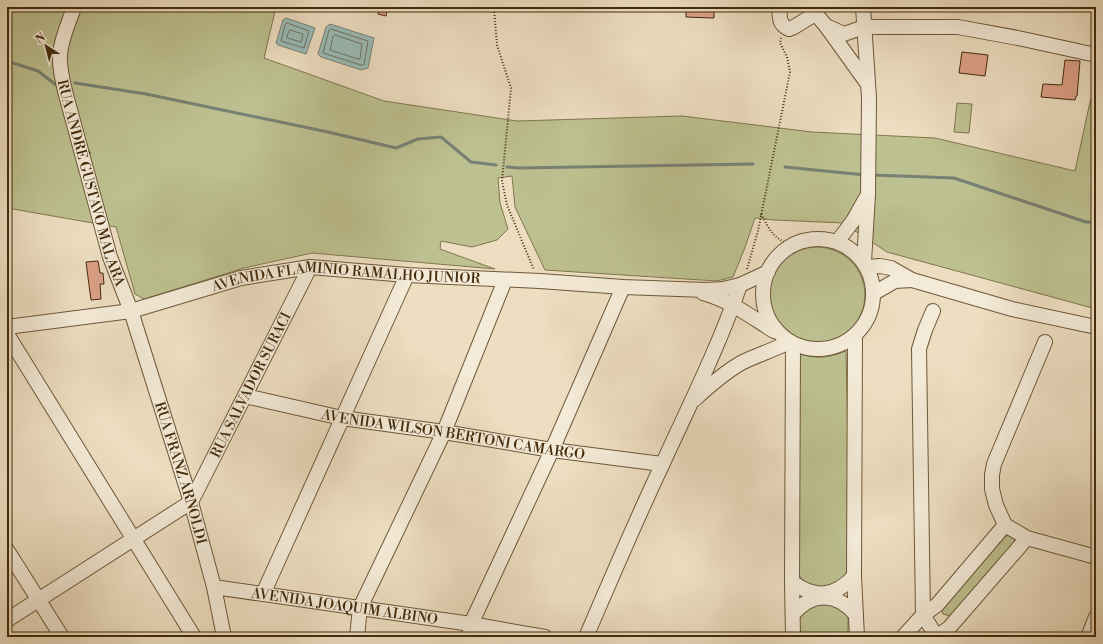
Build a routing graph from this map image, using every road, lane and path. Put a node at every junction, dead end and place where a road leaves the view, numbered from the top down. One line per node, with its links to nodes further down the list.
1 (74, 7): 27 (street, RUA ANDRÉ GUSTAVO MALARA)
2 (780, 7): 5 (street)
3 (862, 7): 7 (street)
4 (494, 9): 21 (path)
5 (815, 9): 6 (street)
6 (826, 26): 7 (street); 10 (street)
7 (864, 27): 9 (street); 10 (street)
8 (780, 43): 12 (path)
9 (1096, 55)
10 (868, 84): 11 (street)
11 (868, 191): 13 (street); 15 (street)
12 (761, 213): 14 (path); 22 (path)
13 (837, 242): 14 (street); 15 (street)
14 (792, 246): 17 (street)
15 (865, 265): 20 (street); 25 (street)
16 (310, 267): 18 (street, AVENIDA FLAMINIO RAMALHO JUNIOR); 27 (street, AVENIDA FLAMINIO RAMALHO JUNIOR); 35 (street, RUA SALVADOR SURACI)
17 (768, 272): 22 (street, AVENIDA FLAMINIO RAMALHO JUNIOR); 33 (street)
18 (407, 275): 19 (street, AVENIDA FLAMINIO RAMALHO JUNIOR); 37 (street)
19 (505, 280): 21 (street, AVENIDA FLAMINIO RAMALHO JUNIOR); 38 (street)
20 (912, 280): 25 (street); 30 (street)
21 (540, 281): 23 (street, AVENIDA FLAMINIO RAMALHO JUNIOR)
22 (740, 285): 24 (street, AVENIDA FLAMINIO RAMALHO JUNIOR); 26 (street)
23 (623, 288): 24 (street, AVENIDA FLAMINIO RAMALHO JUNIOR); 39 (street)
24 (690, 289): 26 (street, AVENIDA FLAMINIO RAMALHO JUNIOR)
25 (874, 293): 32 (street)
26 (733, 306): 33 (street, AVENIDA FLAMINIO RAMALHO JUNIOR); 36 (street)
27 (131, 311): 29 (street, AVENIDA FLAMINIO RAMALHO JUNIOR); 41 (street, RUA FRANZ ARNOLDI)
28 (933, 312): 57 (street)
29 (7, 327)
30 (1096, 327)
31 (7, 334): 44 (street)
32 (855, 336): 33 (street); 47 (street)
33 (788, 340): 36 (street); 48 (street)
34 (1045, 342): 42 (street)
35 (246, 396): 37 (street, AVENIDA WILSON BERTONI CAMARGO); 41 (street, RUA SALVADOR SURACI)
36 (692, 402): 40 (street)
37 (342, 418): 38 (street, AVENIDA WILSON BERTONI CAMARGO); 50 (street)
38 (444, 432): 39 (street, AVENIDA WILSON BERTONI CAMARGO); 52 (street)
39 (552, 450): 40 (street, AVENIDA WILSON BERTONI CAMARGO); 58 (street)
40 (662, 464): 65 (street)
41 (191, 502): 44 (street); 49 (street, RUA FRANZ ARNOLDI)
42 (1005, 525): 43 (street); 57 (street)
43 (1027, 538): 46 (street); 59 (street)
44 (133, 540): 51 (street); 61 (street)
45 (7, 550): 51 (street)
46 (1096, 557)
47 (854, 576): 48 (street); 54 (street)
48 (792, 582): 53 (street)
49 (214, 587): 50 (street, AVENIDA JOAQUIM ALBINO); 62 (street, RUA FRANZ ARNOLDI)
50 (263, 594): 52 (street, AVENIDA JOAQUIM ALBINO)
51 (39, 600): 56 (street); 60 (street)
52 (360, 608): 58 (street, AVENIDA JOAQUIM ALBINO); 63 (street)
53 (793, 614): 54 (street); 66 (street)
54 (856, 615): 67 (street)
55 (1096, 618): 70 (street)
56 (7, 620)
57 (932, 629): 59 (street); 68 (street); 69 (street)
58 (470, 630): 64 (street, AVENIDA JOAQUIM ALBINO)
59 (947, 632)
60 (62, 637)
61 (194, 637)
62 (224, 637)
63 (357, 637)
64 (546, 637)
65 (586, 637)
66 (793, 637)
67 (857, 637)
68 (903, 637)
69 (916, 637)
70 (1088, 637)

